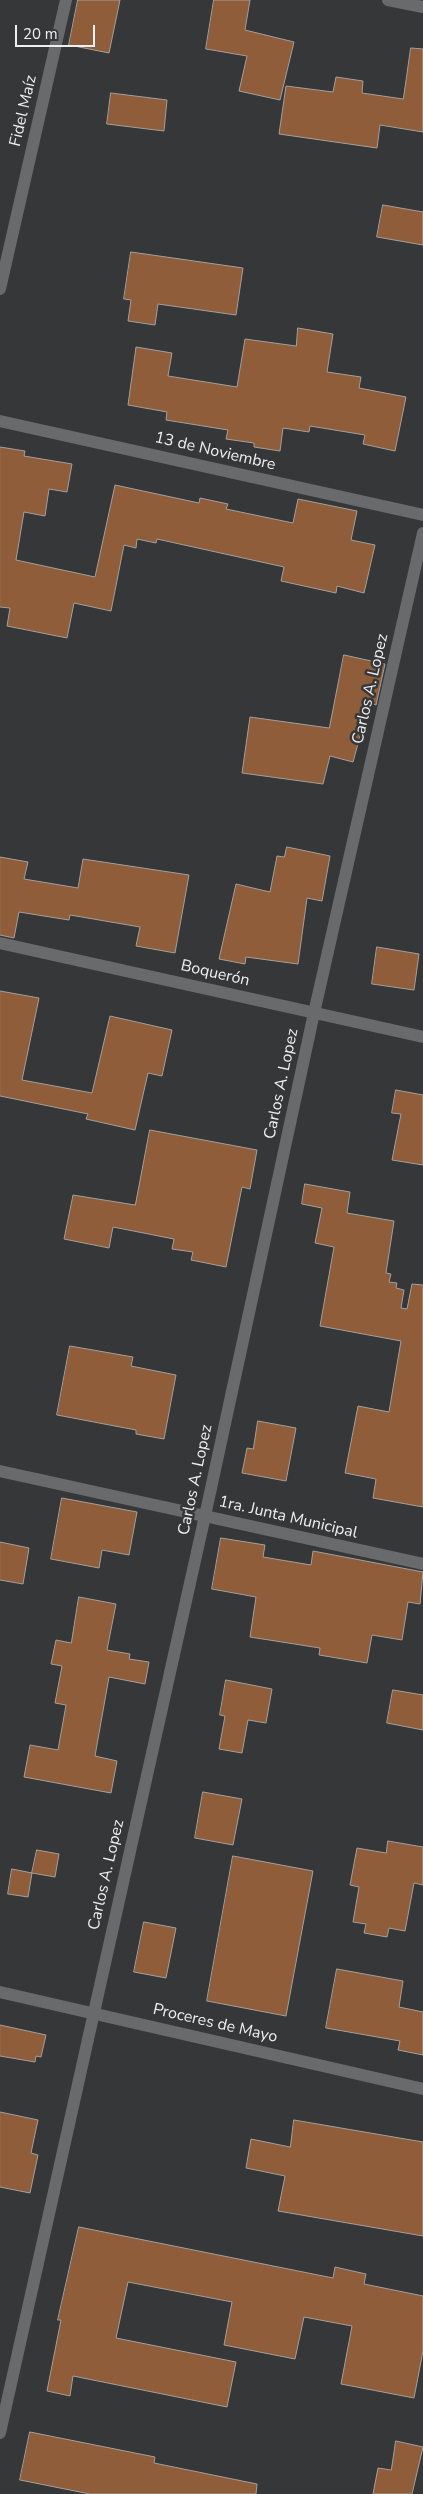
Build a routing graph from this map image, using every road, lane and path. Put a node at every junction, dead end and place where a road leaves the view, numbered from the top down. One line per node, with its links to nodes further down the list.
1 (66, 0): 4 (street, Fidel Maíz)
2 (388, 0): 3 (street)
3 (423, 8)
4 (0, 289)
5 (0, 421): 6 (street, 13 de Noviembre)
6 (423, 515)
7 (423, 533): 9 (street, Carlos A. Lopez)
8 (0, 943): 9 (street, Boquerón)
9 (314, 1012): 10 (street, Boquerón); 12 (street, Carlos A. Lopez)
10 (423, 1037)
11 (0, 1471): 12 (street, 1ra. Junta Municipal)
12 (205, 1516): 13 (street, 1ra. Junta Municipal); 15 (street, Carlos A. Lopez)
13 (423, 1564)
14 (0, 1992): 15 (street, Proceres de Mayo)
15 (93, 2013): 16 (street, Proceres de Mayo); 17 (street, Carlos A. Lopez)
16 (423, 2089)
17 (0, 2433)

